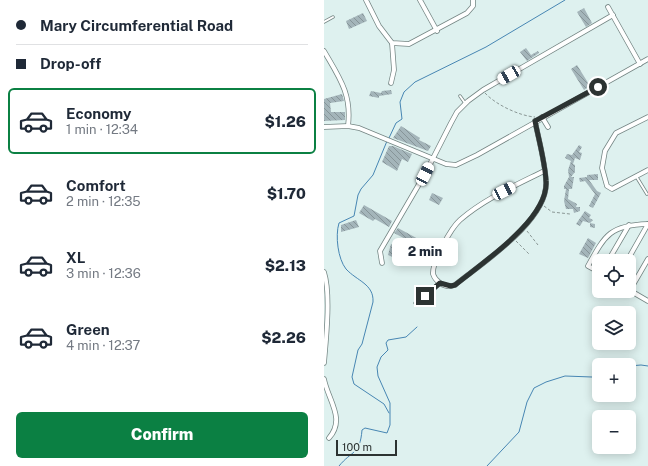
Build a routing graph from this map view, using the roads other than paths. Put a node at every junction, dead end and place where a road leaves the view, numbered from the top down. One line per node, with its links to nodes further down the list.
1 (366, 0): 9 (street)
2 (420, 0): 8 (street)
3 (473, 0): 8 (street)
4 (608, 7): 5 (street)
5 (613, 15): 13 (street); 16 (street)
6 (333, 17): 7 (lane)
7 (324, 22)
8 (437, 31): 9 (street)
9 (392, 43): 14 (street)
10 (324, 51): 12 (street)
11 (648, 58): 13 (street)
12 (326, 59): 19 (street)
13 (640, 64): 18 (street)
14 (391, 83)
15 (460, 96): 16 (lane)
16 (465, 104): 22 (street)
17 (648, 117): 25 (street)
18 (539, 119): 21 (street); 22 (street); 24 (street)
19 (348, 126): 20 (street); 22 (street)
20 (324, 127)
21 (548, 127)
22 (432, 160): 34 (street)
23 (648, 170): 25 (street)
24 (544, 171): 38 (street); 38 (street)
25 (636, 176): 26 (lane)
26 (647, 194)
27 (629, 224): 28 (street); 29 (street); 30 (street)
28 (648, 224): 31 (street)
29 (595, 254)
30 (612, 254)
31 (631, 254)
32 (592, 259): 35 (street)
33 (648, 259): 37 (street)
34 (382, 263)
35 (592, 268)
36 (324, 272): 43 (street)
37 (636, 280)
38 (440, 283): 42 (lane)
39 (636, 294): 41 (street)
40 (648, 294): 41 (street)
41 (647, 300)
42 (415, 303)
43 (324, 363)
44 (324, 379): 45 (street)
45 (328, 438)

